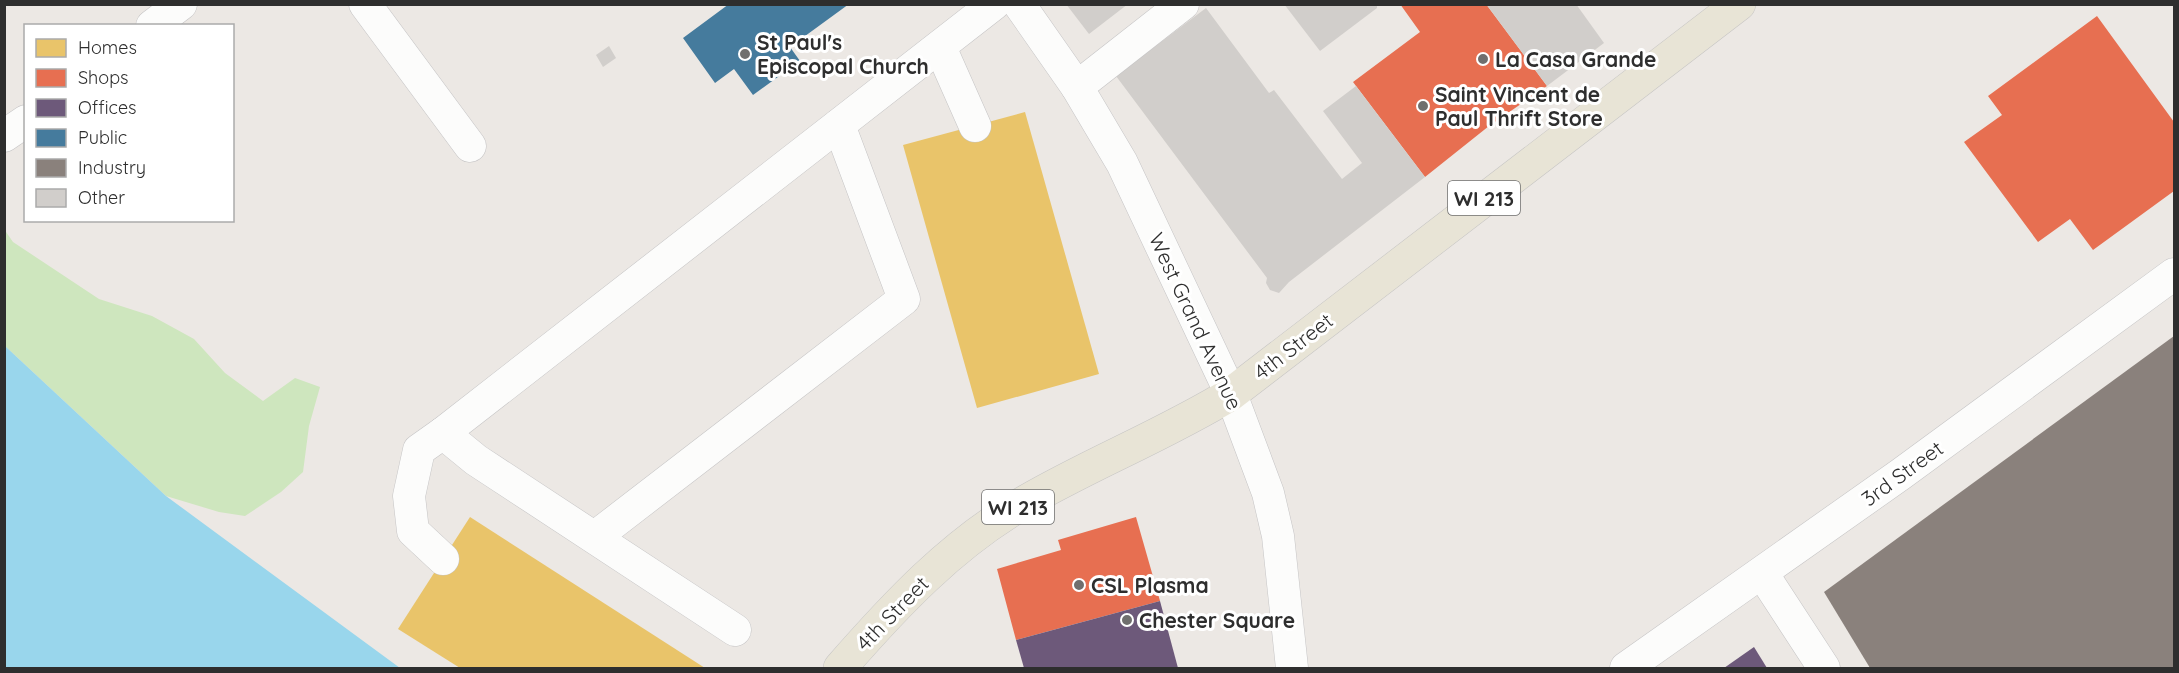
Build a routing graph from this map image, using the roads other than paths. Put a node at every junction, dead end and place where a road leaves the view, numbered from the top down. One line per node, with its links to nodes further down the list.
1 (180, 4): 7 (street)
2 (365, 4): 14 (street)
3 (994, 4): 8 (street)
4 (1019, 4): 9 (street, West Grand Avenue)
5 (1182, 4): 9 (street)
6 (1739, 4): 16 (main road, 4th Street / WI 213)
7 (155, 24)
8 (939, 47): 11 (street); 12 (street)
9 (1077, 87): 16 (street, West Grand Avenue)
10 (24, 122): 13 (street)
11 (839, 125): 17 (street); 18 (street)
12 (975, 126)
13 (4, 136)
14 (470, 146)
15 (2175, 274): 20 (street, 3rd Street)
16 (1231, 394): 22 (main road, 4th Street / WI 213); 23 (street, West Grand Avenue)
17 (442, 433): 18 (street); 19 (street)
18 (595, 537): 21 (street)
19 (443, 559)
20 (1761, 573): 24 (street, 3rd Street); 25 (street)
21 (735, 630)
22 (840, 669)
23 (1292, 669)
24 (1626, 669)
25 (1824, 669)

